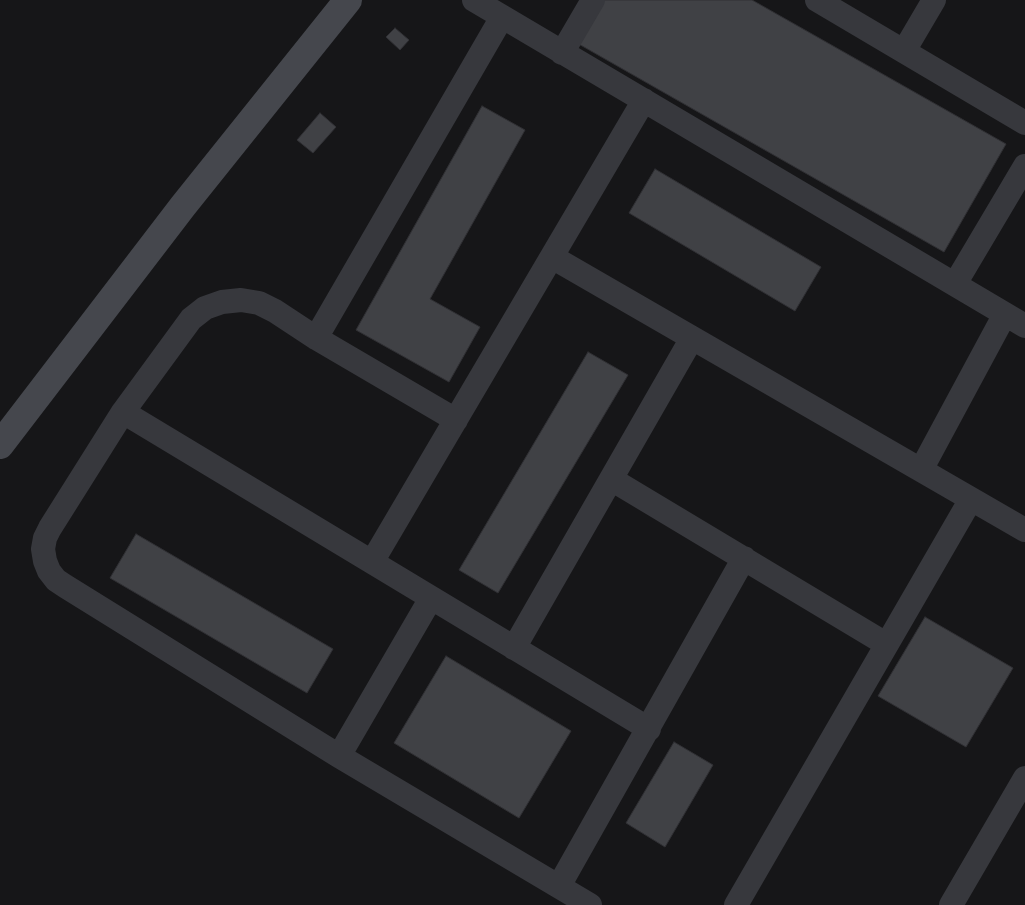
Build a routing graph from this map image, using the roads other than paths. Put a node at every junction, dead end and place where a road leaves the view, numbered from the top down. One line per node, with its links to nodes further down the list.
1 (348, 0): 19 (main road)
2 (474, 0): 6 (street)
3 (594, 0): 8 (street)
4 (817, 0): 7 (street)
5 (934, 0): 7 (street)
6 (502, 17): 8 (street); 15 (street)
7 (904, 51): 10 (street)
8 (562, 53): 9 (street)
9 (644, 100): 12 (street); 13 (street)
10 (1025, 123)
11 (1025, 166): 13 (street)
12 (552, 257): 16 (street); 18 (street)
13 (955, 284): 14 (street)
14 (1015, 320): 20 (street)
15 (316, 338): 17 (street); 18 (street)
16 (692, 338): 20 (street); 21 (street)
17 (123, 412): 25 (street); 30 (street)
18 (456, 420): 25 (street)
19 (0, 445)
20 (921, 470): 22 (street)
21 (611, 479): 24 (street); 28 (street)
22 (971, 498): 23 (street); 27 (street)
23 (1025, 530)
24 (744, 558): 27 (street); 29 (street)
25 (372, 562): 26 (street)
26 (431, 598): 28 (street); 30 (street)
27 (886, 644): 35 (street)
28 (514, 648): 29 (street)
29 (649, 730): 32 (street)
30 (340, 756): 32 (street)
31 (1025, 778): 33 (street)
32 (559, 886): 34 (street)
33 (954, 904)
34 (590, 905)
35 (736, 905)

